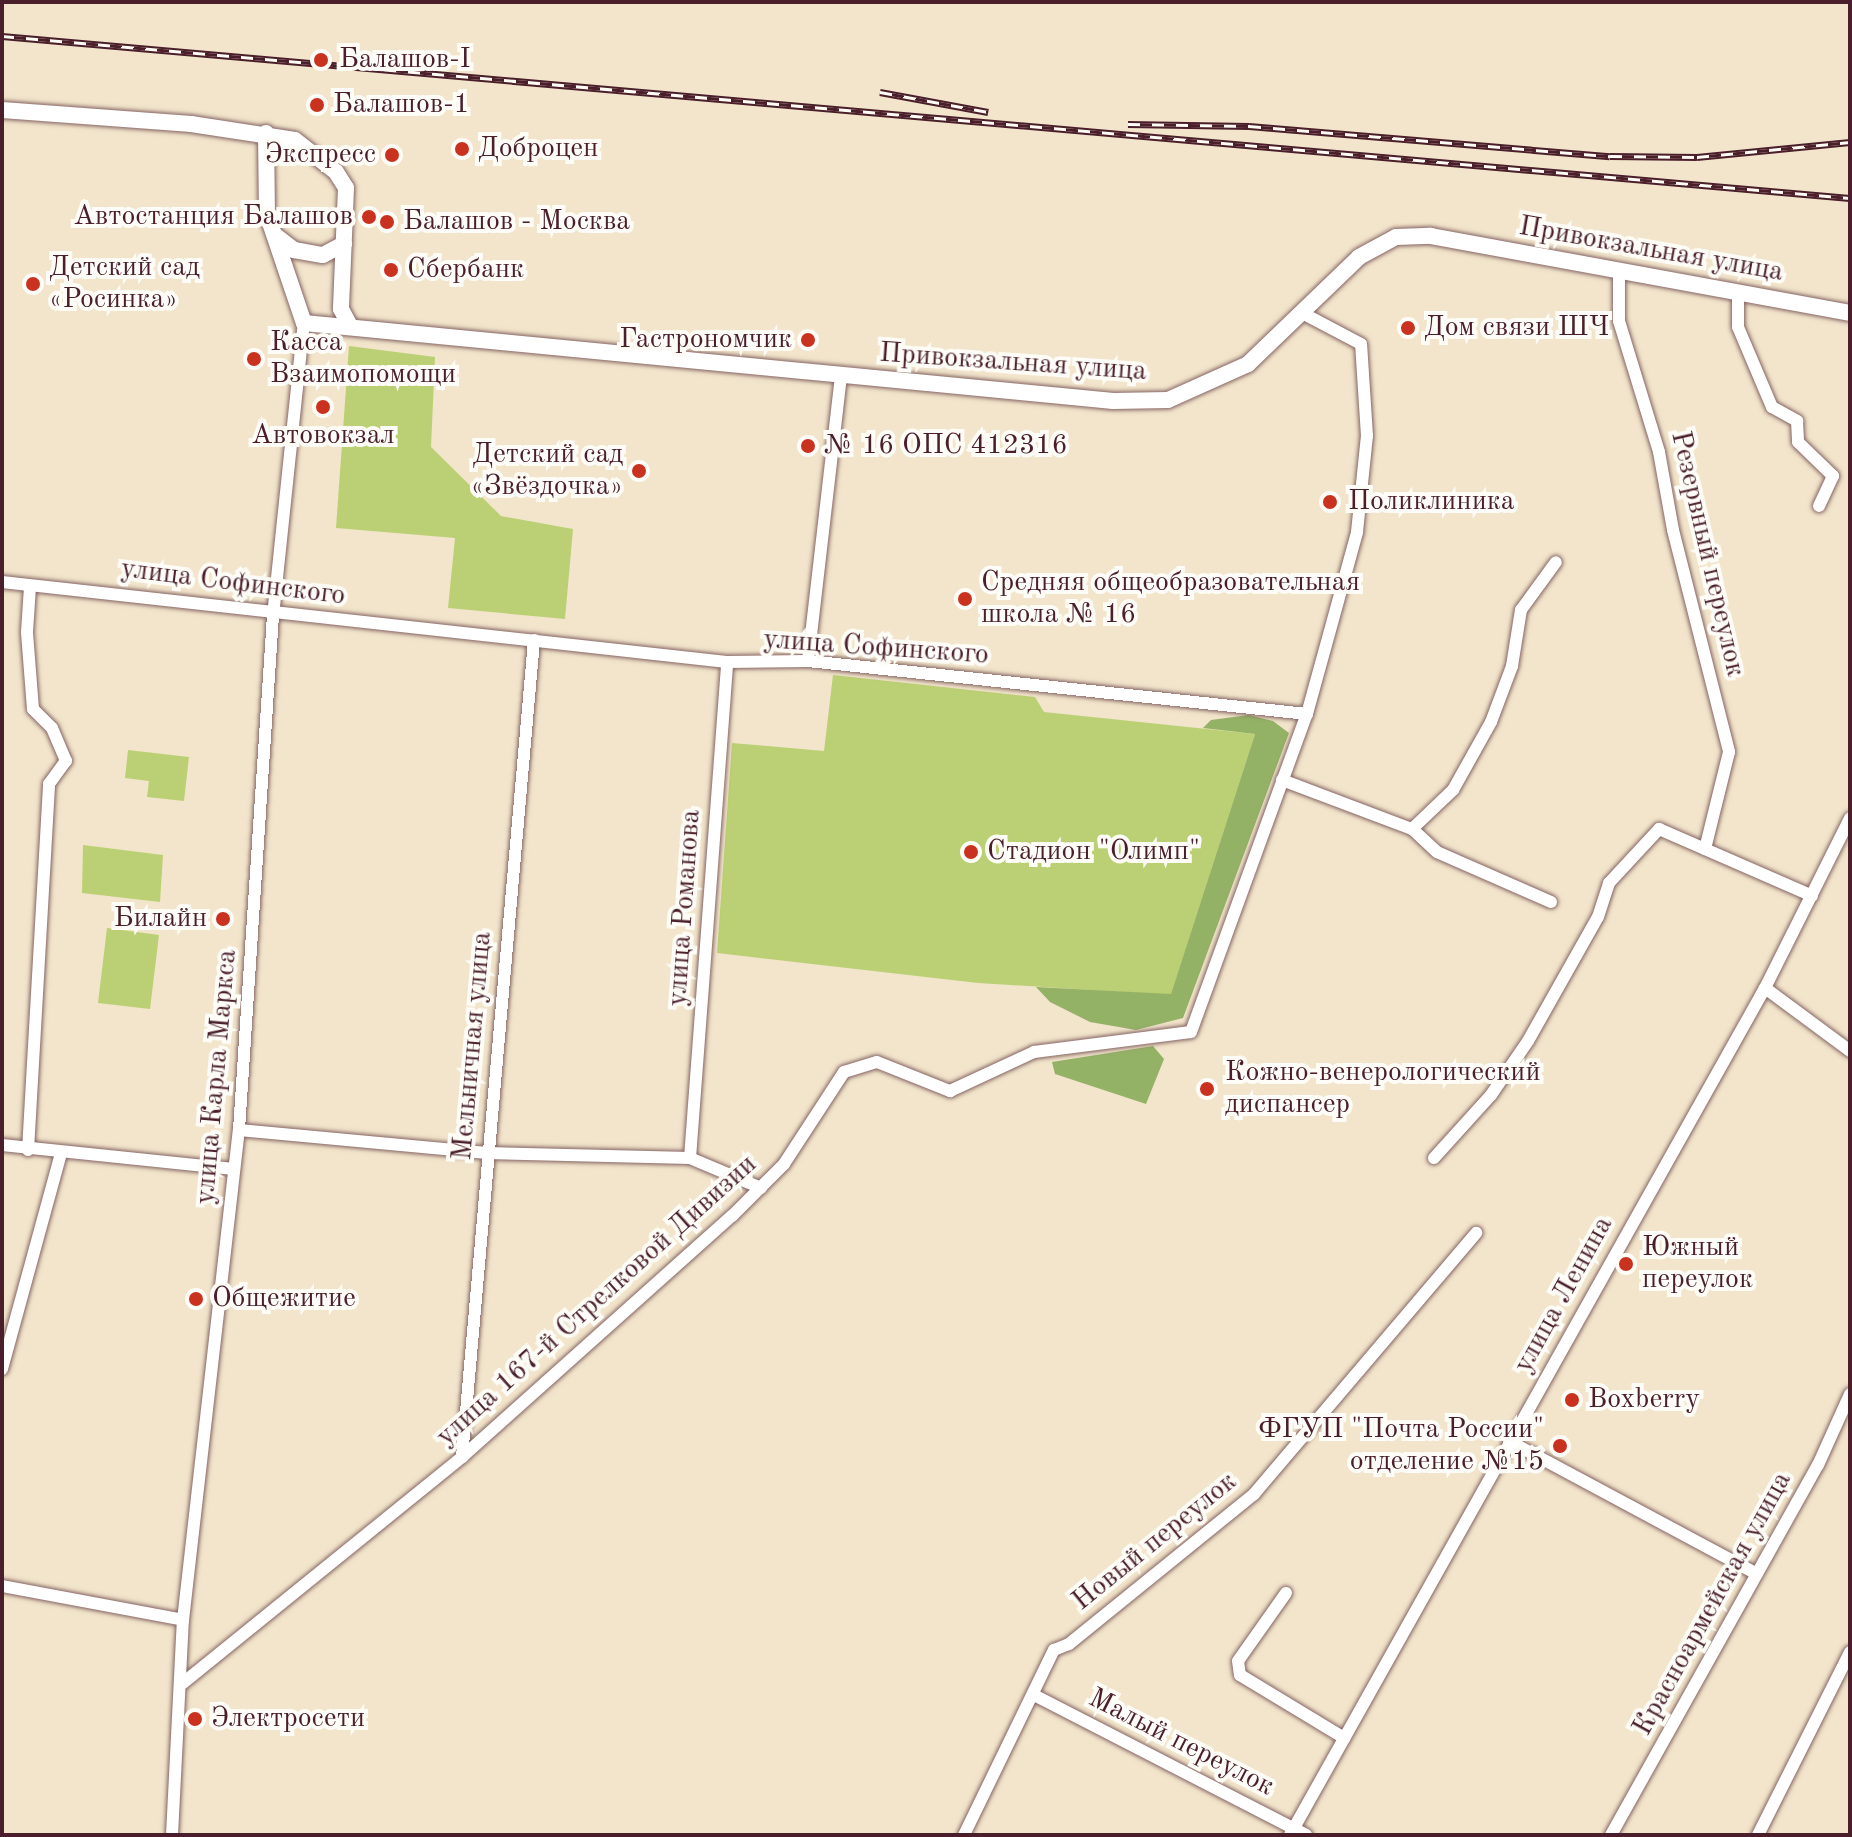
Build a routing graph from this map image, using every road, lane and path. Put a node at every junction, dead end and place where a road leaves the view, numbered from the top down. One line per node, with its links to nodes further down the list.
1 (2, 110): 2 (main road)
2 (266, 133): 3 (main road); 4 (main road)
3 (274, 235): 4 (main road); 9 (main road)
4 (344, 244): 10 (main road)
5 (1619, 271): 6 (main road, Привокзальная улица); 8 (main road, Привокзальная улица); 24 (street, Резервный переулок)
6 (1738, 292): 7 (main road, Привокзальная улица); 12 (street)
7 (1850, 313)
8 (1304, 314): 11 (main road, Привокзальная улица); 20 (street)
9 (304, 323): 10 (main road, Привокзальная улица); 16 (street, улица Карла Маркса)
10 (350, 326): 11 (main road, Привокзальная улица)
11 (841, 376): 18 (street)
12 (1819, 506)
13 (1556, 562): 23 (street)
14 (2, 582): 15 (street, улица Софинского)
15 (30, 587): 16 (street, улица Софинского); 31 (street)
16 (273, 616): 17 (street, улица Софинского); 29 (street, улица Карла Маркса)
17 (534, 640): 19 (street, улица Софинского); 33 (street, Мельничная улица)
18 (808, 661): 19 (street, улица Софинского); 20 (street, улица Софинского)
19 (727, 662): 34 (street, улица Романова)
20 (1307, 714): 21 (street, улица 167-й Стрелковой Дивизии)
21 (1282, 780): 23 (street); 37 (street, улица 167-й Стрелковой Дивизии)
22 (1850, 818): 25 (street, улица Ленина)
23 (1412, 829): 26 (street)
24 (1705, 849): 25 (street); 35 (street)
25 (1812, 896): 27 (street, улица Ленина)
26 (1551, 902)
27 (1765, 988): 28 (street); 41 (street, улица Ленина)
28 (1850, 1051)
29 (239, 1130): 33 (street); 36 (street, улица Карла Маркса)
30 (2, 1145): 31 (street)
31 (28, 1150): 32 (street)
32 (61, 1153): 36 (street); 39 (street)
33 (487, 1153): 34 (street); 42 (street, Мельничная улица)
34 (690, 1158): 37 (street)
35 (1434, 1158)
36 (234, 1169): 46 (street, улица Карла Маркса)
37 (761, 1188): 42 (street, улица 167-й Стрелковой Дивизии)
38 (1476, 1233): 49 (street, Новый переулок)
39 (2, 1369)
40 (1850, 1394): 43 (street, Красноармейская улица)
41 (1509, 1441): 43 (street); 50 (street, улица Ленина)
42 (462, 1457): 48 (street, улица 167-й Стрелковой Дивизии)
43 (1757, 1574): 54 (street, Красноармейская улица)
44 (2, 1586): 46 (street)
45 (1286, 1593): 50 (street)
46 (183, 1620): 48 (street, улица Карла Маркса)
47 (1850, 1652): 55 (street)
48 (183, 1683): 52 (street, улица Карла Маркса)
49 (1034, 1695): 51 (street, Малый переулок); 53 (street, Новый переулок)
50 (1344, 1738): 51 (street, улица Ленина)
51 (1297, 1833)
52 (172, 1835)
53 (964, 1835)
54 (1611, 1835)
55 (1758, 1835)

